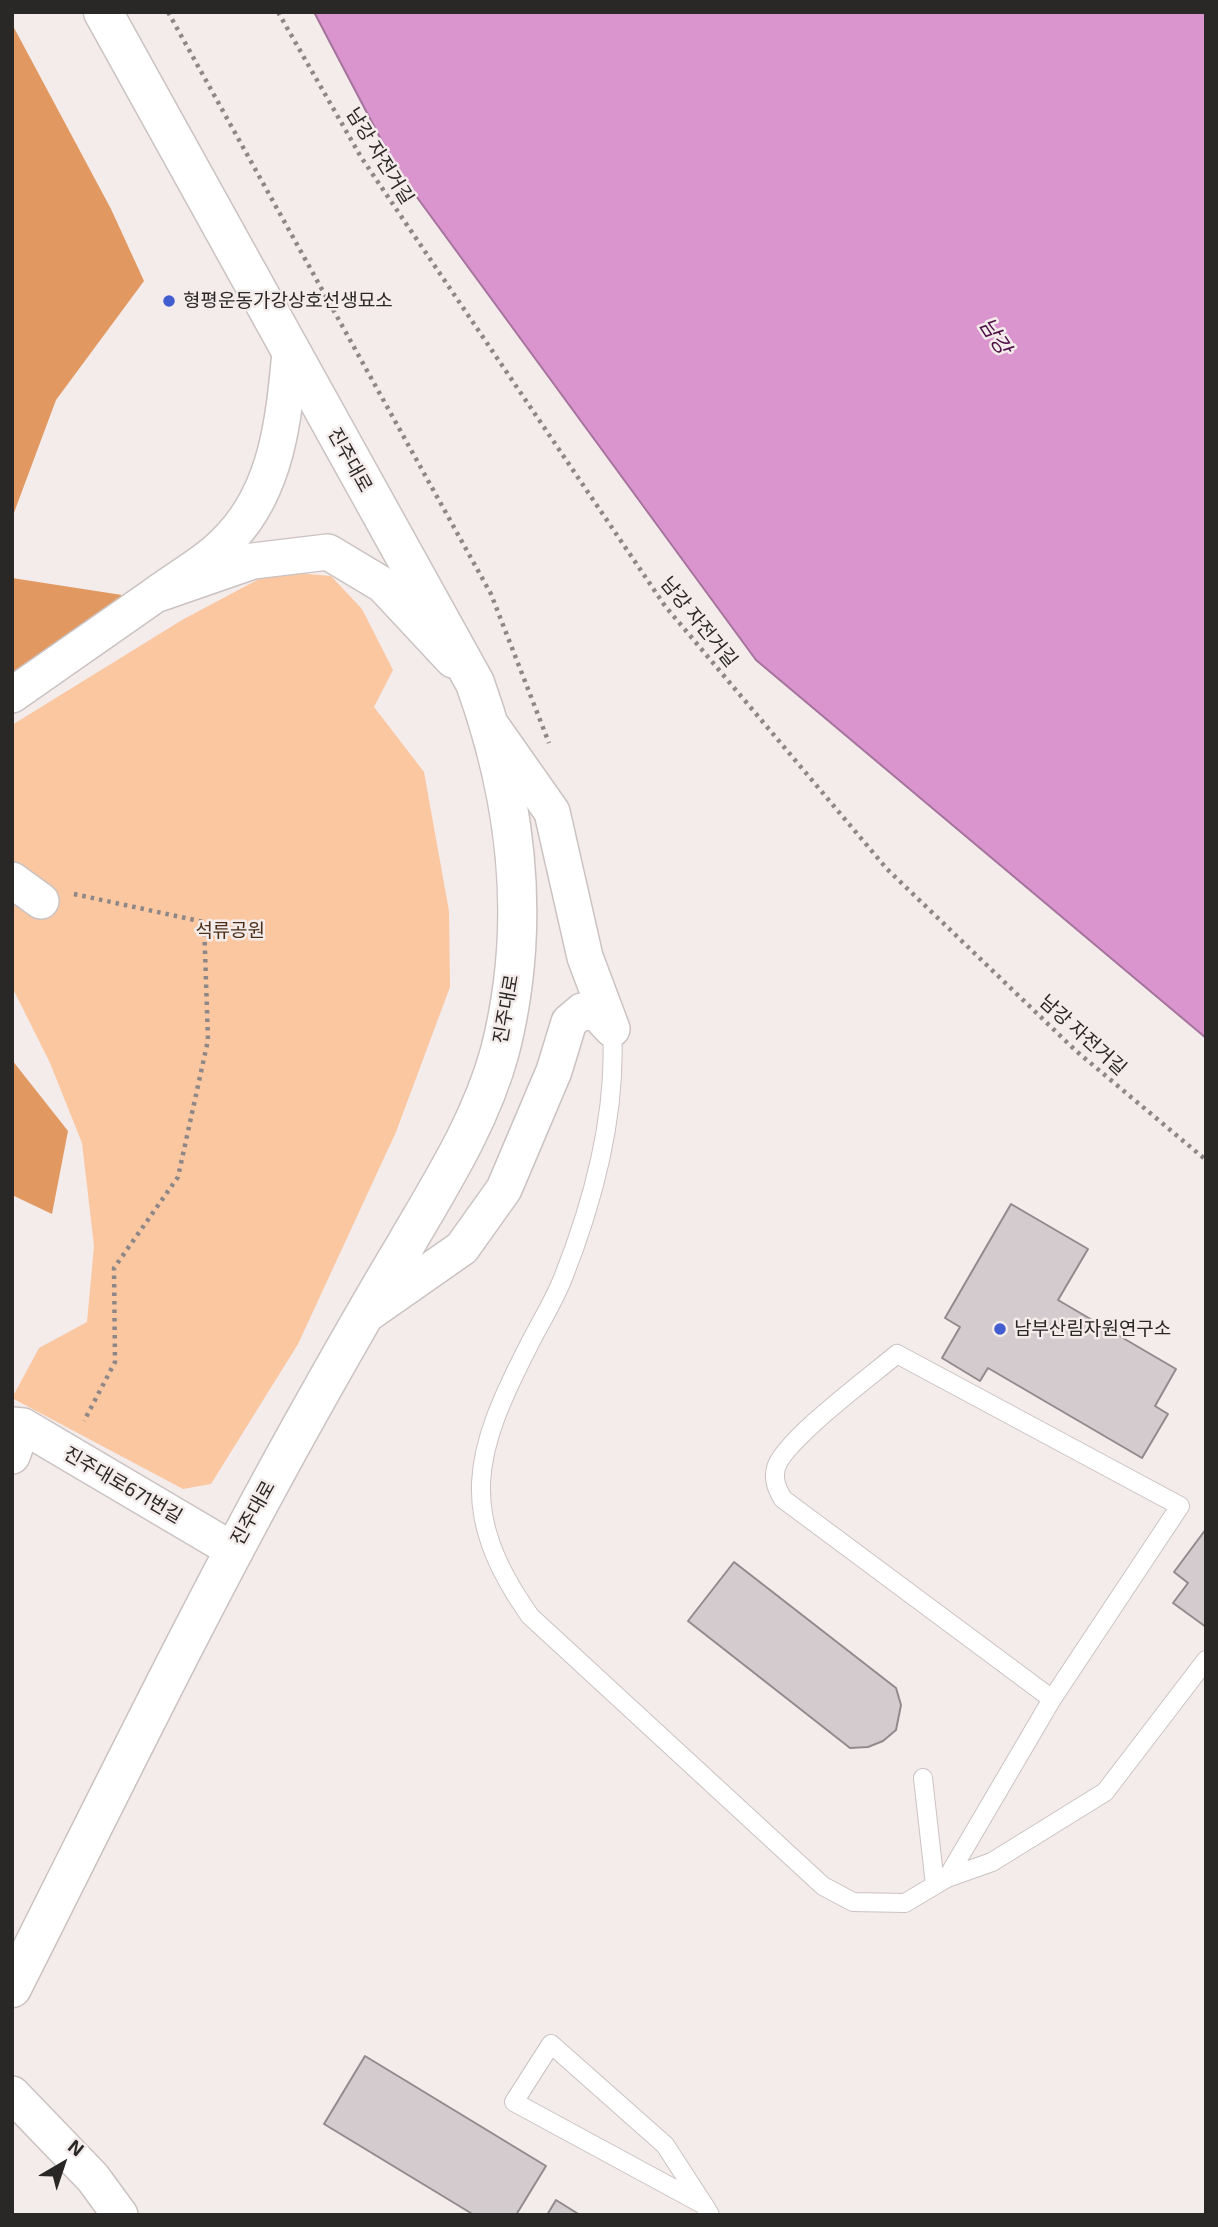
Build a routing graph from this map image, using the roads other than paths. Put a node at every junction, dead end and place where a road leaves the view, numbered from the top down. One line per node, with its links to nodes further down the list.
1 (103, 12): 2 (street, 진주대로)
2 (290, 352): 3 (street); 4 (street, 진주대로)
3 (155, 595): 4 (street); 5 (street)
4 (475, 683): 6 (street, 진주대로)
5 (12, 695)
6 (489, 723): 9 (street); 10 (street, 진주대로)
7 (12, 880): 8 (street)
8 (41, 901)
9 (612, 1029): 10 (street); 16 (lane)
10 (362, 1318): 12 (street, 진주대로)
11 (16, 1436): 12 (street, 진주대로671번길)
12 (233, 1550): 17 (street, 진주대로)
13 (1206, 1660): 16 (lane)
14 (1052, 1699): 14 (lane); 16 (lane)
15 (923, 1778): 16 (lane)
16 (941, 1881)
17 (12, 1988)
18 (12, 2094): 20 (street)
19 (707, 2210): 19 (lane)
20 (120, 2215)

